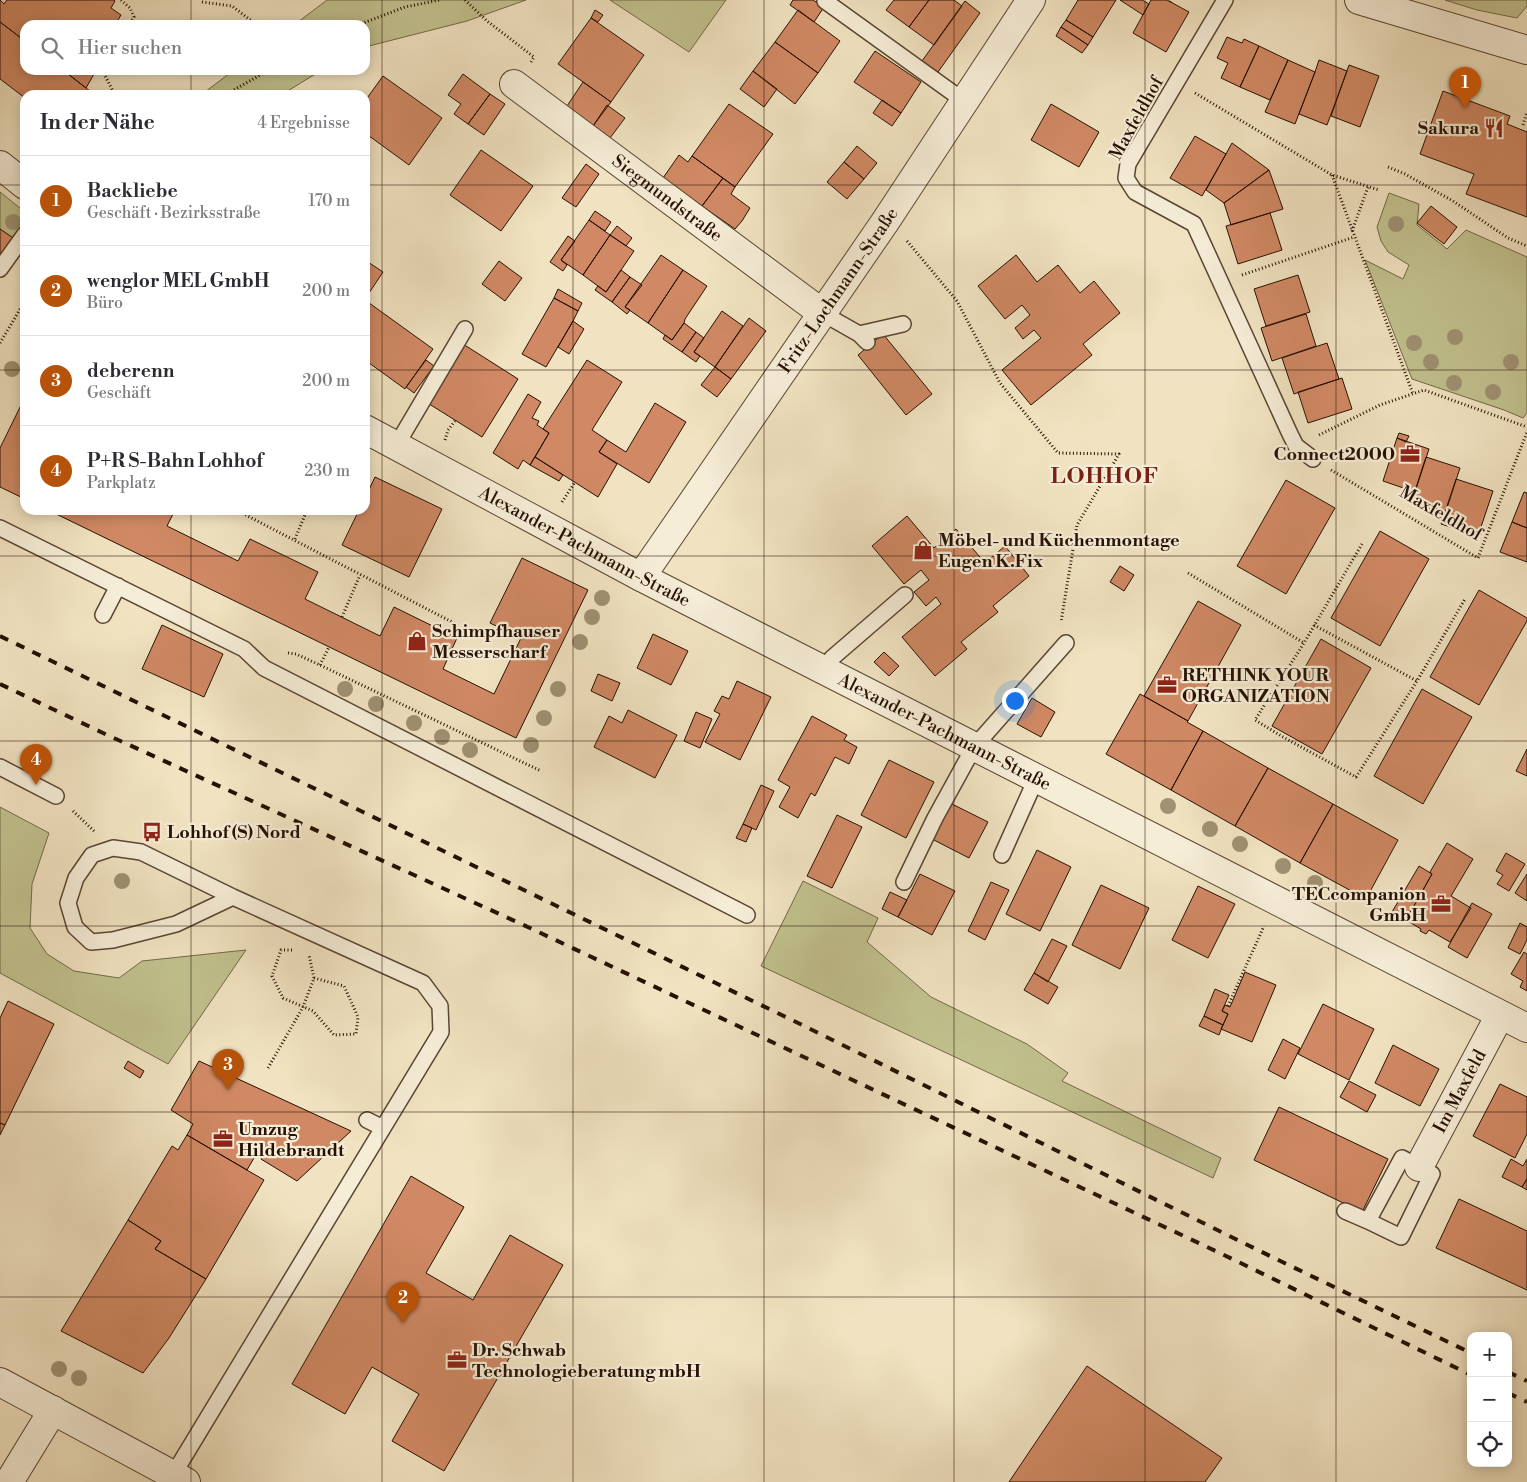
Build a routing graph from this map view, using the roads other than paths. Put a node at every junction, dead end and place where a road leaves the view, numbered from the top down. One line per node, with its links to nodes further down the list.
1 (1031, 0): 7 (street, Fritz-Lochmann-Straße)
2 (1225, 0): 17 (lane, Maxfeldhof)
3 (1359, 0): 5 (street)
4 (825, 2): 7 (lane)
5 (1527, 50)
6 (514, 84): 12 (street, Siegmundstraße)
7 (964, 101): 12 (street, Fritz-Lochmann-Straße)
8 (0, 165): 9 (street)
9 (20, 181)
10 (20, 241): 11 (lane)
11 (0, 269)
12 (822, 313): 13 (lane); 19 (street, Fritz-Lochmann-Straße)
13 (903, 324)
14 (465, 329): 16 (lane)
15 (370, 432): 16 (street, Alexander-Pachmann-Straße)
16 (396, 446): 19 (street, Alexander-Pachmann-Straße)
17 (1313, 459)
18 (0, 528): 20 (lane)
19 (641, 577): 24 (street, Alexander-Pachmann-Straße)
20 (118, 586): 22 (lane); 32 (lane)
21 (905, 595): 24 (lane)
22 (103, 615)
23 (1066, 643): 25 (lane)
24 (823, 670): 25 (street, Alexander-Pachmann-Straße)
25 (974, 747): 27 (street, Alexander-Pachmann-Straße); 30 (lane)
26 (0, 767): 28 (lane)
27 (1036, 779): 29 (lane); 33 (street, Alexander-Pachmann-Straße)
28 (56, 796)
29 (1002, 855)
30 (904, 882)
31 (233, 897): 31 (lane); 36 (lane)
32 (747, 915)
33 (1500, 1015): 34 (street, Alexander-Pachmann-Straße); 37 (street, Im Maxfeld)
34 (1527, 1028)
35 (367, 1120): 36 (lane)
36 (382, 1128): 42 (lane)
37 (1419, 1168): 39 (lane); 39 (lane)
38 (1345, 1211): 39 (lane)
39 (1368, 1220)
40 (0, 1382): 41 (street)
41 (53, 1410): 42 (street); 43 (street)
42 (179, 1479)
43 (9, 1482)

